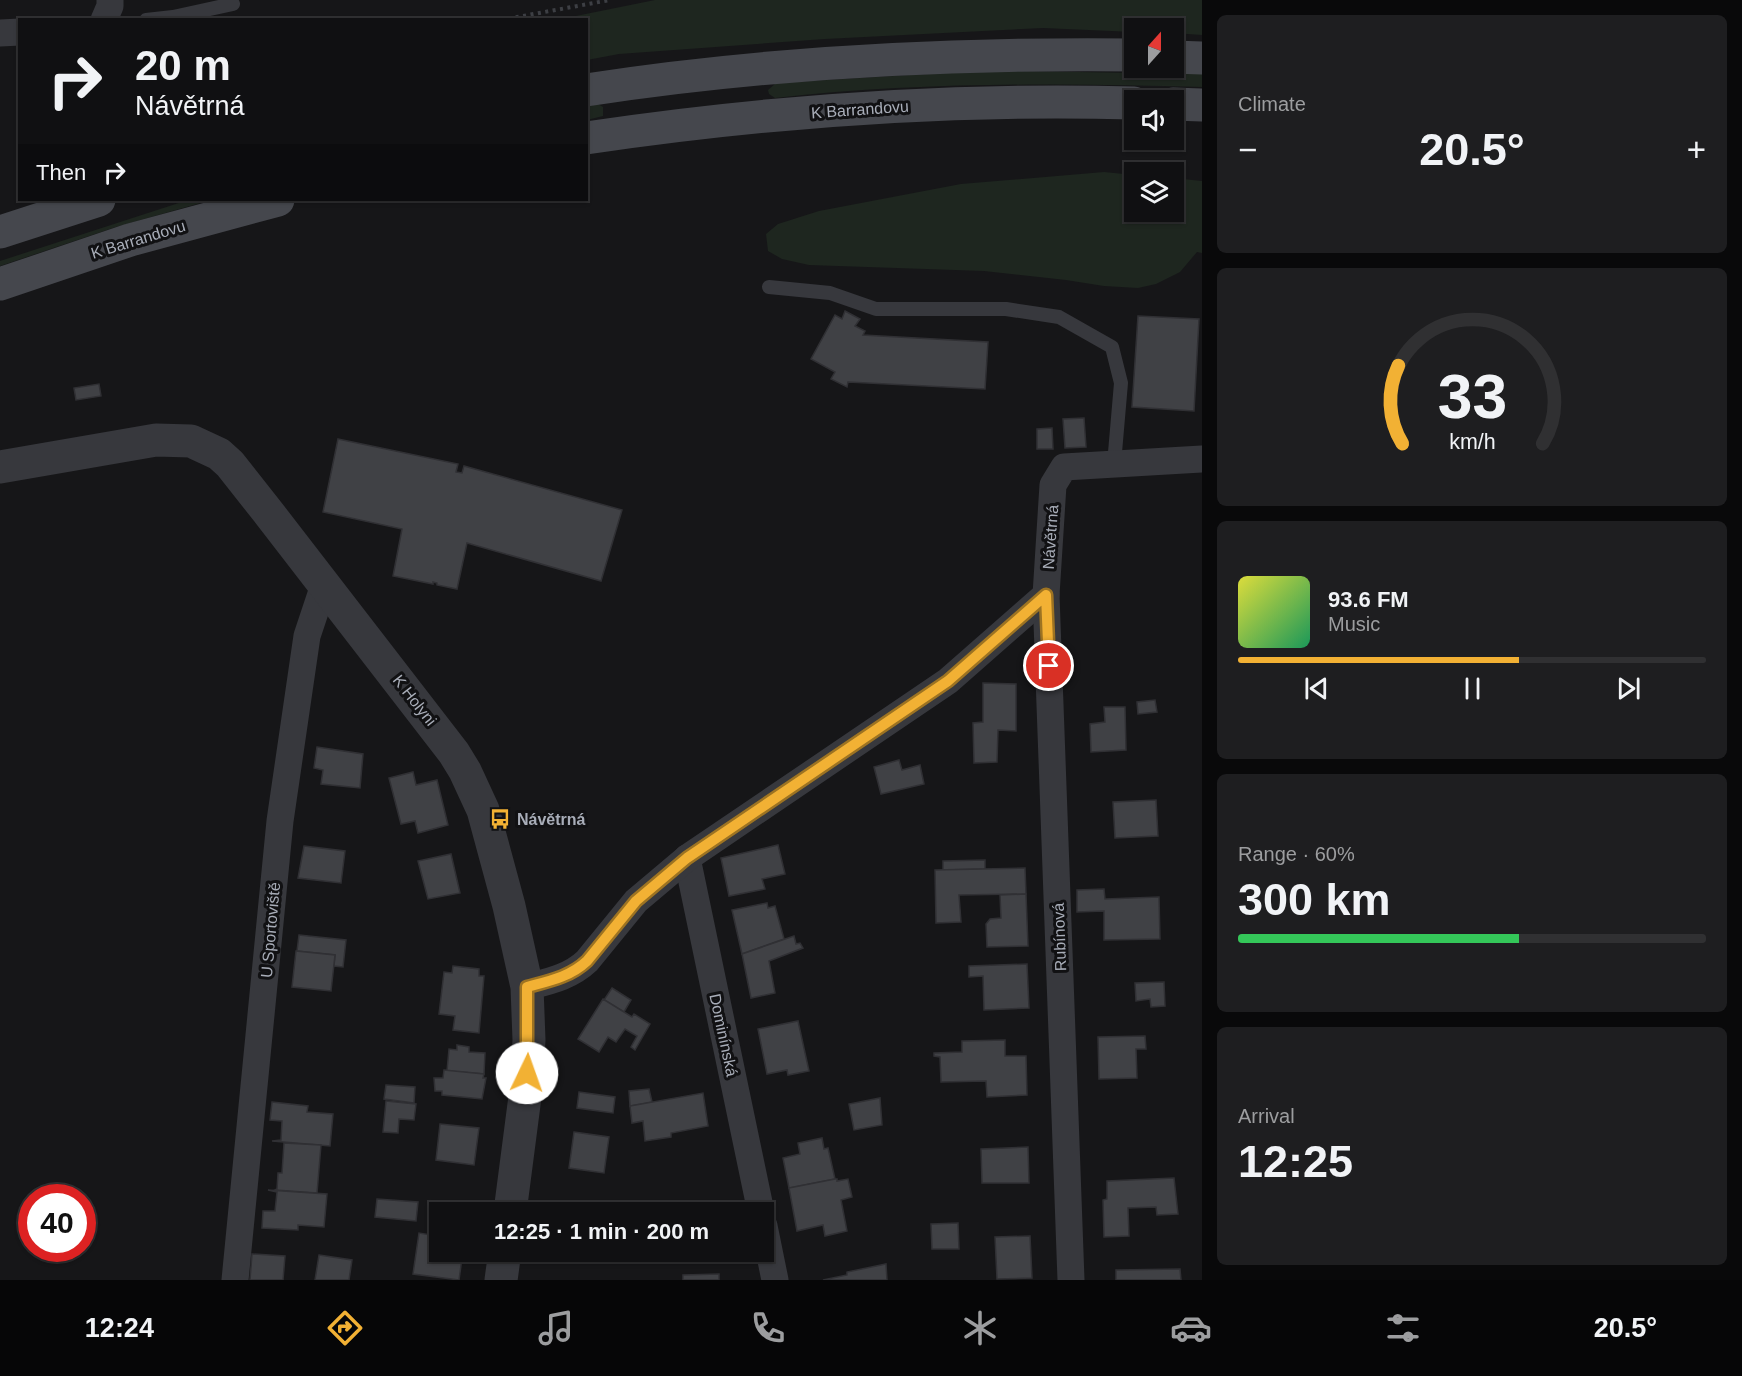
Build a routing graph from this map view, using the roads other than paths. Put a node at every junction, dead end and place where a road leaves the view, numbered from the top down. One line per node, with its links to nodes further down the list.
1 (110, 0): 3 (street)
2 (233, 4): 4 (lane)
3 (105, 18)
4 (164, 18)
5 (18, 32): 6 (street)
6 (0, 33)
7 (1124, 55): 10 (main road)
8 (1184, 57): 9 (main road)
9 (1202, 58)
10 (588, 90)
11 (1124, 103): 14 (main road, K Barrandovu)
12 (1184, 104): 13 (main road)
13 (1202, 105)
14 (588, 138)
15 (96, 201): 17 (main road)
16 (274, 201): 18 (main road, K Barrandovu)
17 (0, 231)
18 (0, 284)
19 (769, 287): 21 (lane)
20 (1202, 459): 21 (street, Návětrná)
21 (1114, 464): 24 (street, Návětrná)
22 (0, 467): 23 (street, K Holyni)
23 (324, 585): 26 (street, K Holyni); 31 (street, U Sportoviště)
24 (1046, 595): 25 (street); 34 (street, Rubínová)
25 (687, 858): 26 (street); 28 (street, Dominínská)
26 (527, 987): 27 (street, K Holyni)
27 (511, 1202)
28 (759, 1202)
29 (503, 1262): 32 (street)
30 (771, 1262): 33 (street)
31 (235, 1280)
32 (501, 1280)
33 (775, 1280)
34 (1071, 1280)

